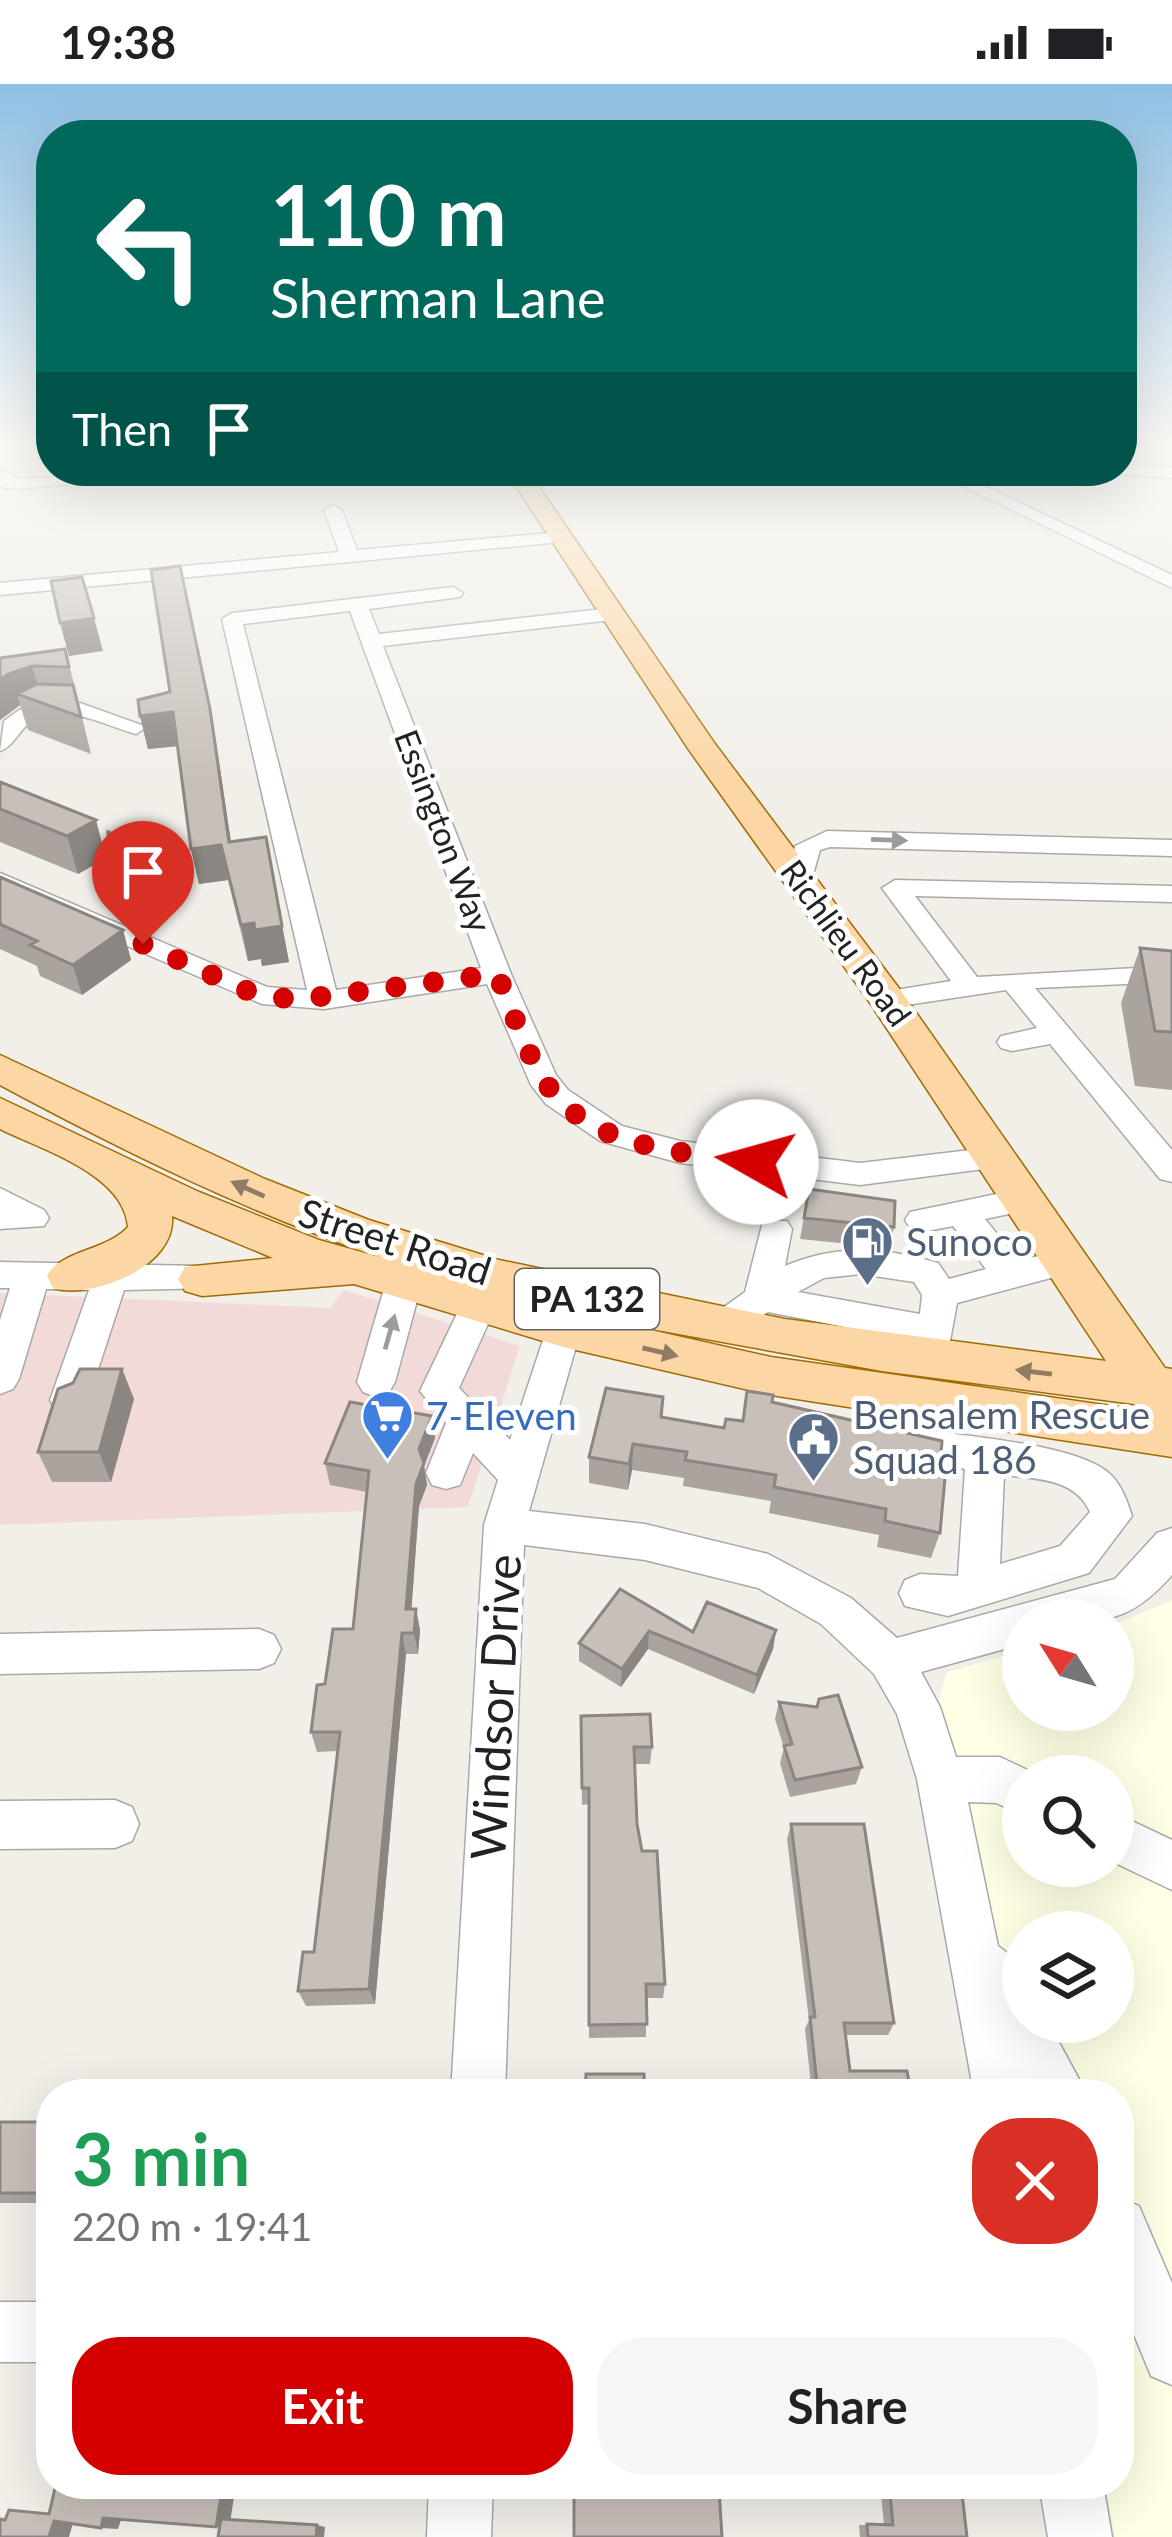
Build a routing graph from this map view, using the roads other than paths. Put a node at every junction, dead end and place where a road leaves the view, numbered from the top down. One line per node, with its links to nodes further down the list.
1 (314, 559): 6 (street)
2 (576, 559): 10 (main road, Richlieu Road)
3 (1125, 559): 4 (street)
4 (1172, 582)
5 (181, 589): 9 (street)
6 (0, 590)
7 (453, 592): 8 (street)
8 (357, 604): 11 (street, Essington Way); 23 (street)
9 (0, 607)
10 (612, 614): 11 (street); 16 (main road, Richlieu Road)
11 (371, 641): 19 (street, Essington Way)
12 (136, 727): 13 (street)
13 (0, 747): 14 (street)
14 (0, 768)
15 (1172, 848): 16 (street, one-way to 15)
16 (802, 879): 24 (main road, Richlieu Road)
17 (0, 880): 23 (street)
18 (1172, 894): 21 (street)
19 (497, 974): 23 (street); 29 (street, Essington Way)
20 (1172, 974): 22 (street)
21 (969, 986): 22 (street); 24 (street)
22 (1019, 987): 24 (street); 25 (street)
23 (324, 1000)
24 (894, 1009): 29 (main road, Richlieu Road)
25 (1058, 1033): 26 (street); 31 (street)
26 (1012, 1042)
27 (0, 1068): 46 (main road, Street Road / PA 132, one-way to 27)
28 (0, 1112): 30 (main road, Street Road / PA 132)
29 (996, 1158): 33 (main road, Richlieu Road)
30 (114, 1170): 39 (main road); 42 (main road, Street Road / PA 132)
31 (1172, 1171)
32 (0, 1200): 35 (street)
33 (1025, 1200): 34 (street); 38 (main road, Richlieu Road)
34 (962, 1214): 36 (street); 40 (street)
35 (0, 1217)
36 (922, 1220)
37 (775, 1229): 44 (street)
38 (1065, 1262): 40 (street); 51 (main road, Richlieu Road)
39 (53, 1276): 41 (street); 49 (street); 52 (street)
40 (1011, 1276): 43 (street)
41 (202, 1279): 42 (main road)
42 (394, 1279): 45 (main road, Street Road / PA 132); 50 (street, one-way to 42)
43 (940, 1294): 44 (street); 48 (street)
44 (762, 1298): 46 (street); 48 (street)
45 (478, 1304): 47 (main road, Street Road / PA 132); 53 (street)
46 (723, 1327): 48 (main road, Street Road / PA 132)
47 (562, 1329): 54 (main road, Street Road / PA 132, one-way to 54); 58 (street, Windsor Drive)
48 (935, 1345): 51 (main road, Street Road / PA 132, one-way to 48)
49 (0, 1379)
50 (376, 1382)
51 (1165, 1398)
52 (69, 1400)
53 (466, 1420): 57 (street); 58 (street)
54 (1172, 1436)
55 (903, 1444): 56 (street)
56 (985, 1457): 61 (street); 61 (street)
57 (446, 1473)
58 (516, 1473): 59 (street, Windsor Drive)
59 (504, 1525): 68 (street); 76 (street, Windsor Drive)
60 (1171, 1551): 64 (street)
61 (994, 1586): 62 (street); 63 (street)
62 (920, 1593)
63 (1009, 1599)
64 (1112, 1599)
65 (1002, 1631): 68 (street)
66 (259, 1648): 67 (street)
67 (0, 1654)
68 (890, 1660): 69 (street)
69 (940, 1779): 70 (street); 75 (street)
70 (1002, 1781)
71 (115, 1824): 72 (street)
72 (0, 1825)
73 (1134, 1846): 74 (street)
74 (1172, 1865)
75 (973, 1942): 77 (street); 78 (street)
76 (479, 2079)
77 (998, 2079)
78 (1051, 2079)
79 (1134, 2263): 82 (street)
80 (0, 2332): 81 (street)
81 (36, 2332)
82 (1172, 2355)
83 (460, 2499): 85 (street)
84 (1074, 2499): 86 (street)
85 (459, 2537)
86 (1080, 2537)

